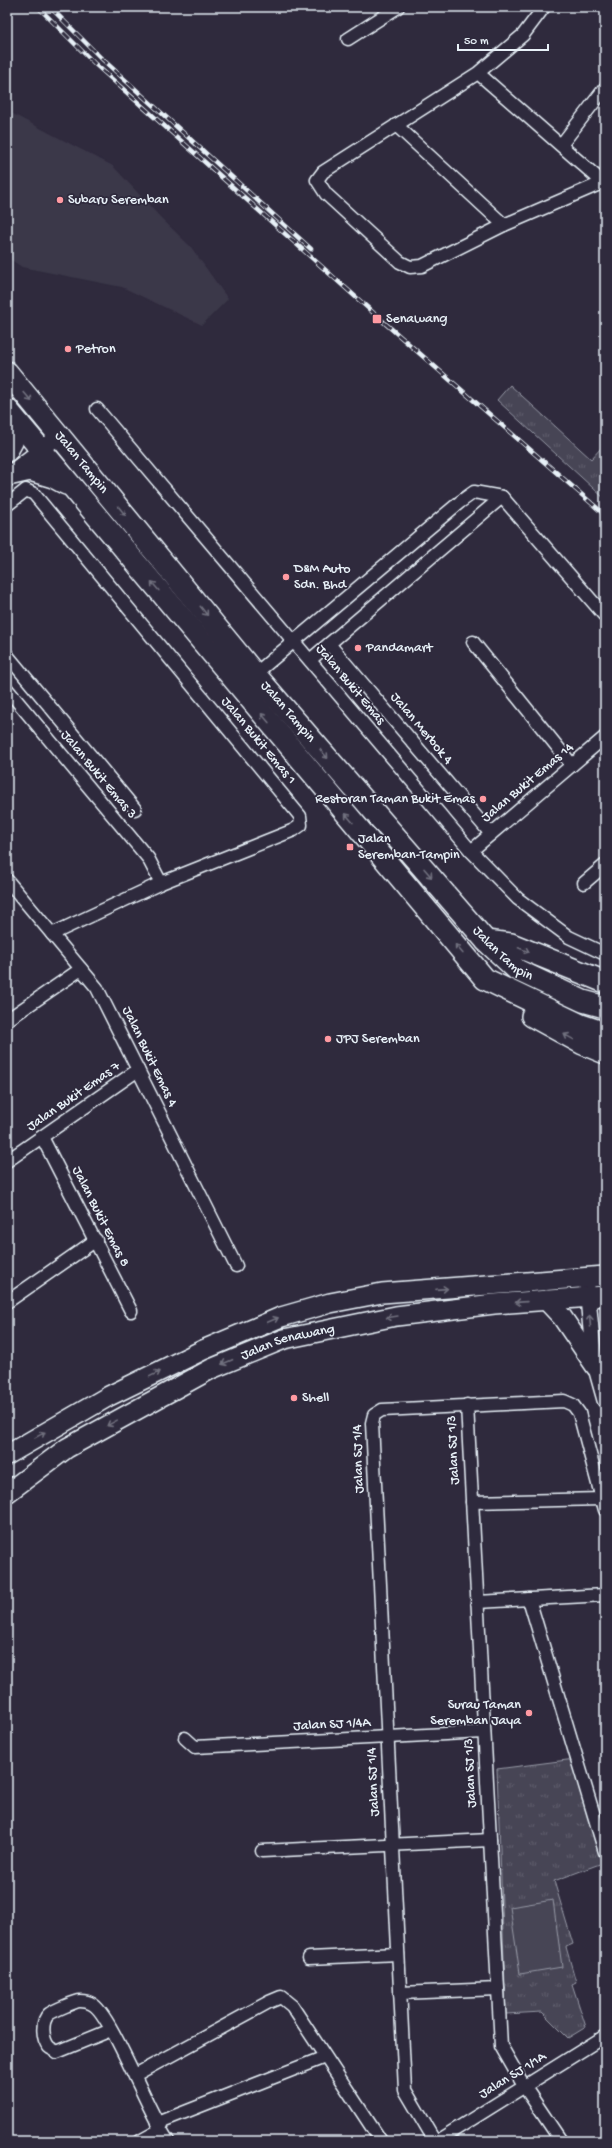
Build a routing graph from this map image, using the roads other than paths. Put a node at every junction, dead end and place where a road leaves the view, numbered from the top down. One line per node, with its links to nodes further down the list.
1 (398, 7): 3 (street)
2 (544, 7): 4 (street)
3 (348, 39)
4 (478, 73): 6 (street); 7 (street)
5 (605, 88): 7 (street)
6 (396, 126): 8 (street); 8 (street)
7 (561, 145): 8 (street)
8 (504, 225)
9 (7, 372): 12 (highway, Jalan Tampin, one-way to 12)
10 (97, 409): 20 (street, Jalan Bukit Emas)
11 (8, 411): 13 (highway, Jalan Tampin); 14 (highway)
12 (55, 428): 13 (street); 25 (highway, Jalan Tampin, one-way to 25)
13 (36, 444): 15 (street); 16 (highway, Jalan Tampin)
14 (7, 451)
15 (7, 470): 16 (highway)
16 (70, 486): 40 (highway, Jalan Tampin, one-way to 16)
17 (502, 497): 19 (street); 20 (street); 22 (street)
18 (7, 505): 34 (street, Jalan Bukit Emas 1)
19 (605, 616)
20 (293, 642): 24 (street, Jalan Bukit Emas); 25 (street)
21 (473, 642): 28 (street)
22 (329, 644): 24 (street); 30 (street, Jalan Merbok 4)
23 (7, 655): 29 (street)
24 (310, 660): 31 (street, Jalan Bukit Emas)
25 (255, 674): 37 (highway, Jalan Tampin, one-way to 37)
26 (7, 689): 34 (street, Jalan Bukit Emas 3)
27 (605, 737): 28 (street, Jalan Bukit Emas 14)
28 (572, 765): 30 (street, Jalan Bukit Emas 14)
29 (135, 809)
30 (491, 834): 31 (street, Jalan Bukit Emas 14)
31 (471, 851): 38 (street, Jalan Bukit Emas)
32 (605, 865): 35 (street)
33 (7, 880): 36 (street, Jalan Bukit Emas 4)
34 (161, 883): 36 (street, Jalan Bukit Emas 1)
35 (584, 883)
36 (52, 934): 39 (street, Jalan Bukit Emas 4)
37 (486, 941): 41 (highway, one-way to 41); 42 (highway, Jalan Tampin)
38 (605, 954)
39 (82, 969): 43 (street); 46 (street, Jalan Bukit Emas 4)
40 (484, 979): 44 (highway, Jalan Tampin); 45 (highway, one-way to 40)
41 (605, 982)
42 (605, 1007)
43 (7, 1020)
44 (605, 1032)
45 (605, 1052)
46 (138, 1070): 47 (street, Jalan Bukit Emas 7); 50 (street, Jalan Bukit Emas 4)
47 (42, 1137): 48 (street, Jalan Bukit Emas 7); 49 (street, Jalan Bukit Emas 8)
48 (7, 1161)
49 (96, 1240): 55 (street); 56 (street, Jalan Bukit Emas 8)
50 (236, 1266)
51 (605, 1276): 52 (main road, Jalan Senawang)
52 (586, 1277): 53 (street); 60 (main road, Jalan Senawang, one-way to 52)
53 (596, 1297): 54 (main road, Jalan Senawang); 57 (street, one-way to 53)
54 (546, 1300): 57 (main road); 61 (main road, Jalan Senawang, one-way to 61)
55 (7, 1302)
56 (131, 1311)
57 (596, 1367): 58 (street)
58 (605, 1400)
59 (467, 1404): 62 (street, Jalan SJ 1/3); 63 (street); 68 (street, Jalan SJ 1/4)
60 (7, 1455)
61 (7, 1493)
62 (472, 1502): 63 (street); 66 (street, Jalan SJ 1/3)
63 (603, 1504)
64 (605, 1595): 65 (street)
65 (529, 1599): 66 (street); 73 (street)
66 (477, 1602): 67 (street, Jalan SJ 1/3)
67 (484, 1732): 68 (street, Jalan SJ 1/4A); 70 (street, Jalan SJ 1/3)
68 (387, 1737): 69 (street, Jalan SJ 1/4A); 71 (street, Jalan SJ 1/4)
69 (185, 1738)
70 (490, 1840): 71 (street); 76 (street, Jalan SJ 1/3)
71 (393, 1845): 72 (street); 74 (street, Jalan SJ 1/4)
72 (262, 1851)
73 (605, 1852)
74 (398, 1954): 75 (street); 77 (street, Jalan SJ 1/4)
75 (310, 1958)
76 (498, 1989): 77 (street); 82 (street, Jalan SJ 1/3)
77 (400, 1993): 87 (street, Jalan SJ 1/4)
78 (111, 2030): 78 (street); 81 (street)
79 (605, 2036): 82 (street, Jalan SJ 1/1A)
80 (325, 2057): 81 (street); 83 (street); 86 (street)
81 (134, 2075): 83 (street)
82 (524, 2086): 87 (street, Jalan SJ 1/1A); 88 (street, Jalan SJ 1/3)
83 (158, 2127): 84 (street); 85 (street)
84 (140, 2141)
85 (168, 2141)
86 (381, 2141)
87 (436, 2141)
88 (561, 2141)

